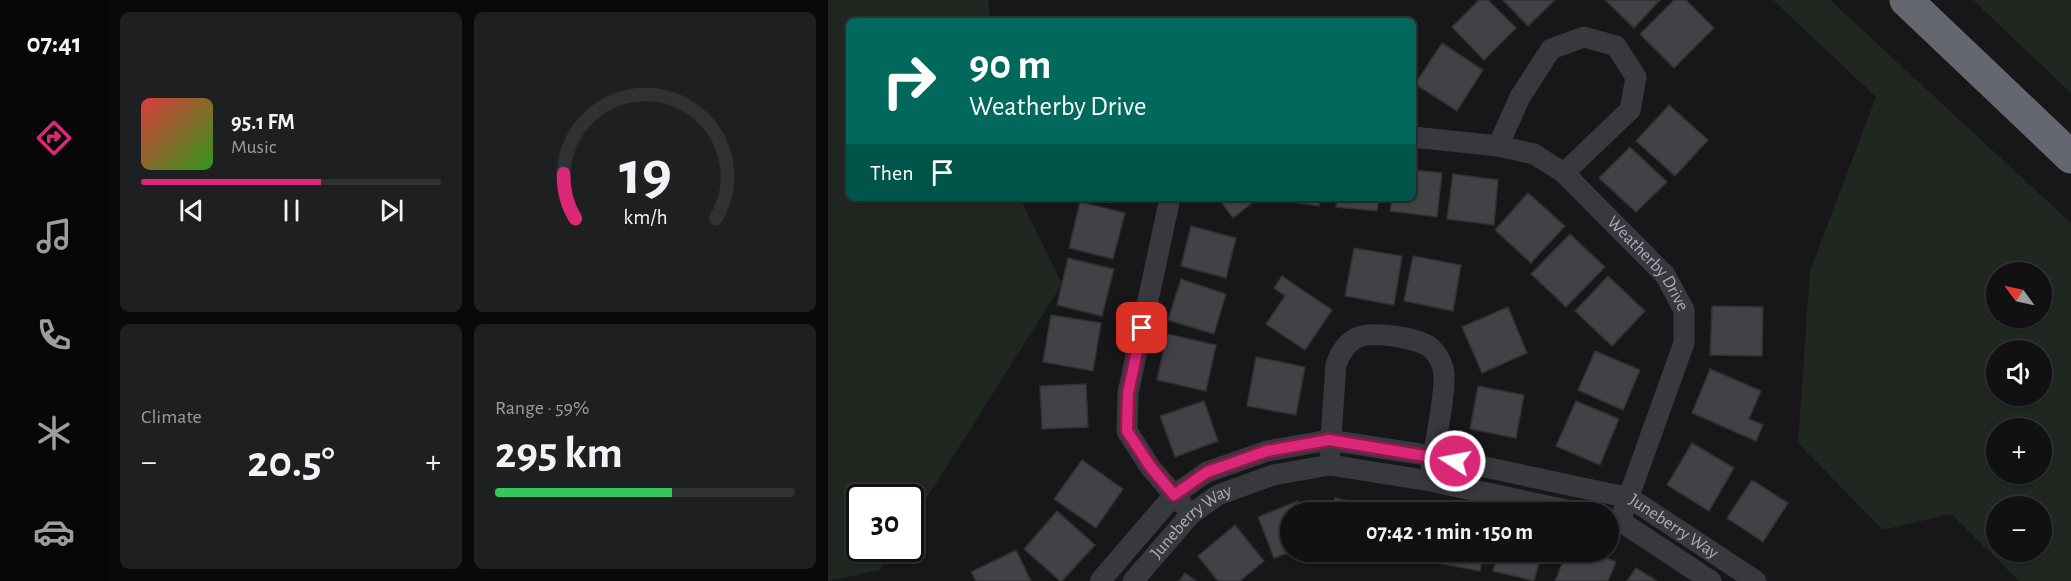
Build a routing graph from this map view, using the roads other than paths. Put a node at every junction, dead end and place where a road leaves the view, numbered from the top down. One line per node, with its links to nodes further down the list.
1 (1906, 0): 4 (highway)
2 (1416, 137): 3 (street, Weatherby Drive)
3 (1498, 146): 5 (street, Weatherby Drive); 5 (street)
4 (2071, 157)
5 (1564, 173): 12 (street, Weatherby Drive)
6 (1169, 201): 11 (street)
7 (1329, 440): 8 (street, Juneberry Way); 8 (street); 9 (street); 11 (street, Juneberry Way)
8 (1433, 456): 10 (street); 12 (street, Juneberry Way)
9 (1330, 465): 10 (street, Juneberry Way); 15 (street, Juneberry Way)
10 (1430, 481): 13 (street, Juneberry Way)
11 (1174, 495): 15 (street); 17 (street, Juneberry Way)
12 (1630, 498): 14 (street, Weatherby Drive); 20 (street, Juneberry Way)
13 (1529, 502)
14 (1619, 513)
15 (1191, 514): 18 (street, Juneberry Way)
16 (1619, 523): 19 (street, Juneberry Way)
17 (1101, 581)
18 (1133, 581)
19 (1711, 581)
20 (1756, 581)

